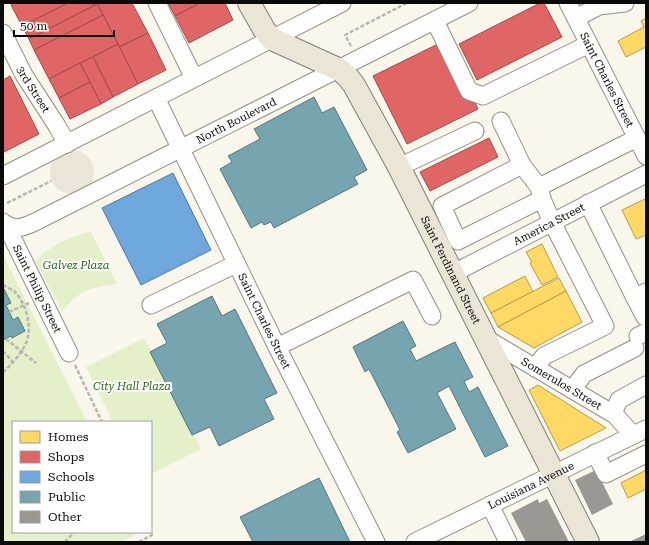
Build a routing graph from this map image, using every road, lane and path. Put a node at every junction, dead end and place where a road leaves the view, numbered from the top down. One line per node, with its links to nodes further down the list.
1 (157, 3): 14 (street)
2 (249, 3): 11 (main road)
3 (342, 3): 11 (street)
4 (407, 3): 10 (path)
5 (470, 3): 8 (street, North Boulevard)
6 (625, 3): 7 (street)
7 (572, 10): 12 (street, Saint Charles Street)
8 (435, 21): 12 (street); 13 (street, North Boulevard)
9 (3, 33): 19 (street, 3rd Street)
10 (344, 35)
11 (272, 38): 13 (main road, Saint Ferdinand Street); 14 (street)
12 (589, 44): 18 (street, Saint Charles Street)
13 (340, 70): 20 (street, North Boulevard); 23 (main road, Saint Ferdinand Street)
14 (194, 78): 15 (street)
15 (156, 98): 19 (street); 20 (street, Saint Charles Street)
16 (500, 121): 22 (street)
17 (475, 131): 23 (street)
18 (637, 138): 21 (street, Saint Charles Street); 27 (street)
19 (67, 144): 25 (street)
20 (181, 150): 32 (street, North Boulevard); 33 (street, Saint Charles Street)
21 (646, 156)
22 (522, 165): 27 (street); 31 (street)
23 (399, 167): 31 (main road, Saint Ferdinand Street)
24 (646, 174): 29 (street, America Street)
25 (3, 176)
26 (51, 181): 28 (path)
27 (540, 193): 30 (street); 31 (street)
28 (7, 203)
29 (588, 203): 30 (street, America Street); 36 (street)
30 (552, 222): 34 (street, America Street); 51 (street)
31 (438, 223): 34 (main road, Saint Ferdinand Street)
32 (4, 224): 37 (street, Saint Philip Street)
33 (236, 264): 38 (street); 45 (street, Saint Charles Street)
34 (452, 274): 43 (main road, Saint Ferdinand Street)
35 (3, 285): 39 (path)
36 (641, 295): 42 (street)
37 (41, 296): 39 (path); 48 (street, Saint Philip Street)
38 (151, 305)
39 (23, 306): 40 (path); 47 (path)
40 (9, 312)
41 (432, 316): 45 (street)
42 (641, 333): 54 (street)
43 (485, 338): 51 (street, Somerulos Street); 60 (main road, Saint Ferdinand Street)
44 (6, 339): 47 (path)
45 (276, 348): 66 (street, Saint Charles Street)
46 (3, 351): 49 (path)
47 (21, 351): 49 (path); 50 (path)
48 (69, 353): 56 (path)
49 (13, 362): 52 (path)
50 (36, 363)
51 (535, 368): 54 (street, Somerulos Street)
52 (3, 372)
53 (646, 385): 55 (street)
54 (572, 390): 55 (street, Somerulos Street)
55 (613, 413): 57 (street, Somerulos Street)
56 (102, 421)
57 (639, 432): 58 (street, Louisiana Avenue)
58 (595, 453): 59 (street); 60 (street, Louisiana Avenue)
59 (646, 454)
60 (554, 474): 61 (street, Louisiana Avenue); 69 (main road, Saint Ferdinand Street)
61 (490, 505): 67 (street, Louisiana Avenue); 68 (street)
62 (73, 533): 64 (path)
63 (151, 533): 65 (path)
64 (64, 542)
65 (139, 542)
66 (376, 542)
67 (415, 542)
68 (508, 542)
69 (588, 542)

